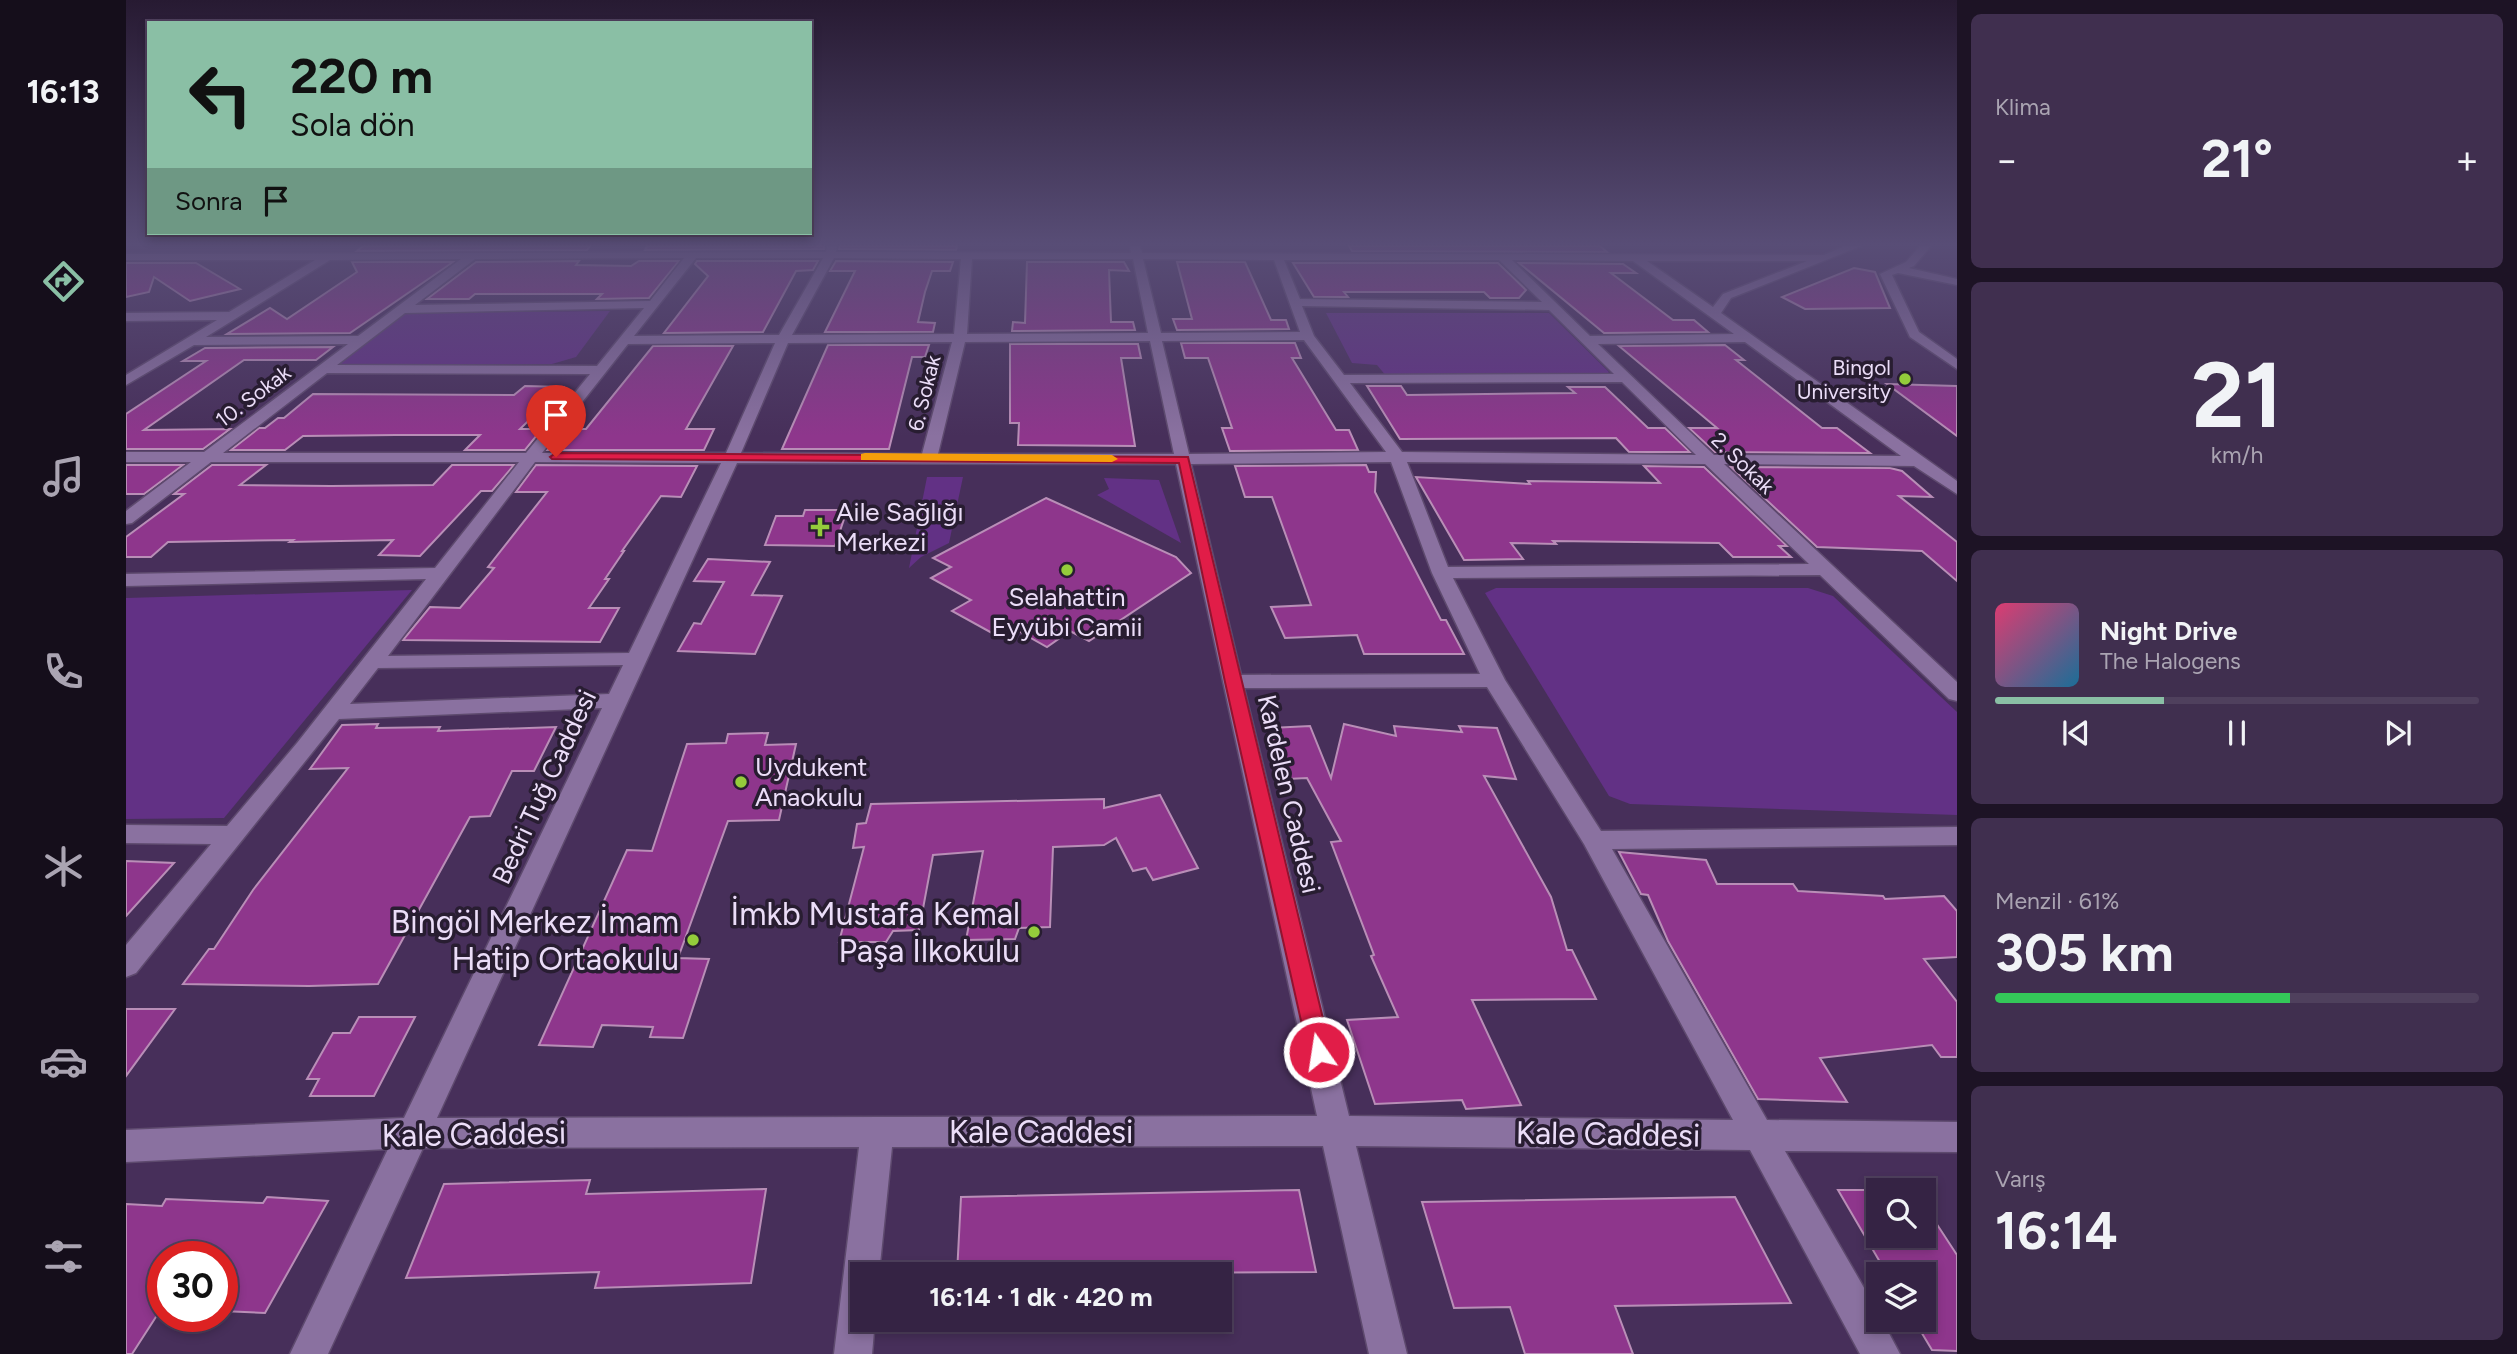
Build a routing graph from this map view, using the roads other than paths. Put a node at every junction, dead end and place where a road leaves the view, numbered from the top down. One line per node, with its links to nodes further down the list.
1 (241, 309): 13 (street)
2 (403, 309): 20 (street, 10. Sokak)
3 (650, 309): 21 (street)
4 (800, 309): 18 (street, Bedri Tuğ Caddesi)
5 (962, 309): 17 (street, 6. Sokak)
6 (1151, 309): 15 (street, Kardelen Caddesi)
7 (1297, 309): 16 (street)
8 (1555, 309): 22 (street, 2. Sokak)
9 (1711, 309): 12 (street)
10 (1718, 309): 12 (street)
11 (1902, 309): 24 (street)
12 (1716, 313): 19 (street)
13 (231, 316): 14 (street); 23 (street)
14 (126, 317)
15 (1157, 336): 16 (street); 17 (street); 36 (street, Kardelen Caddesi)
16 (1308, 336): 28 (street)
17 (960, 337): 18 (street); 34 (street, 6. Sokak)
18 (784, 338): 21 (street); 33 (street, Bedri Tuğ Caddesi)
19 (1749, 338): 22 (street); 38 (street)
20 (361, 340): 23 (street); 25 (street, 10. Sokak)
21 (626, 340): 26 (street)
22 (1587, 340): 27 (street, 2. Sokak)
23 (191, 341): 29 (street)
24 (1957, 365)
25 (323, 369): 26 (street); 31 (street, 10. Sokak)
26 (601, 370): 32 (street)
27 (1626, 378): 28 (street); 37 (street, 2. Sokak)
28 (1338, 379): 35 (street)
29 (126, 381)
30 (126, 457): 31 (street)
31 (208, 457): 32 (street); 40 (street, 10. Sokak)
32 (531, 457): 33 (street); 42 (street)
33 (732, 457): 34 (street); 45 (street, Bedri Tuğ Caddesi)
34 (929, 457): 36 (street)
35 (1397, 457): 36 (street); 37 (street); 43 (street)
36 (1184, 459): 48 (street, Kardelen Caddesi)
37 (1710, 460): 38 (street); 41 (street, 2. Sokak)
38 (1918, 461): 39 (street)
39 (1957, 489)
40 (126, 519)
41 (1824, 569): 43 (street); 49 (street, 2. Sokak)
42 (441, 573): 44 (street); 46 (street)
43 (1441, 573): 47 (street)
44 (126, 580)
45 (637, 659): 46 (street); 50 (street, Bedri Tuğ Caddesi)
46 (372, 662): 51 (street)
47 (1494, 680): 48 (street); 55 (street)
48 (1233, 682): 57 (street, Kardelen Caddesi)
49 (1955, 690)
50 (617, 701): 51 (street); 59 (street, Bedri Tuğ Caddesi)
51 (332, 712): 53 (street)
52 (126, 834): 53 (street)
53 (233, 835): 56 (street)
54 (1957, 836): 55 (street)
55 (1594, 841): 60 (street)
56 (126, 965)
57 (1338, 1131): 58 (street, Kale Caddesi); 60 (street, Kale Caddesi); 65 (street, Kardelen Caddesi)
58 (877, 1132): 59 (street, Kale Caddesi); 64 (street)
59 (415, 1133): 62 (street, Kale Caddesi); 63 (street, Bedri Tuğ Caddesi)
60 (1758, 1135): 61 (street, Kale Caddesi); 66 (street)
61 (1957, 1137)
62 (126, 1146)
63 (309, 1354)
64 (853, 1354)
65 (1388, 1354)
66 (1881, 1354)

